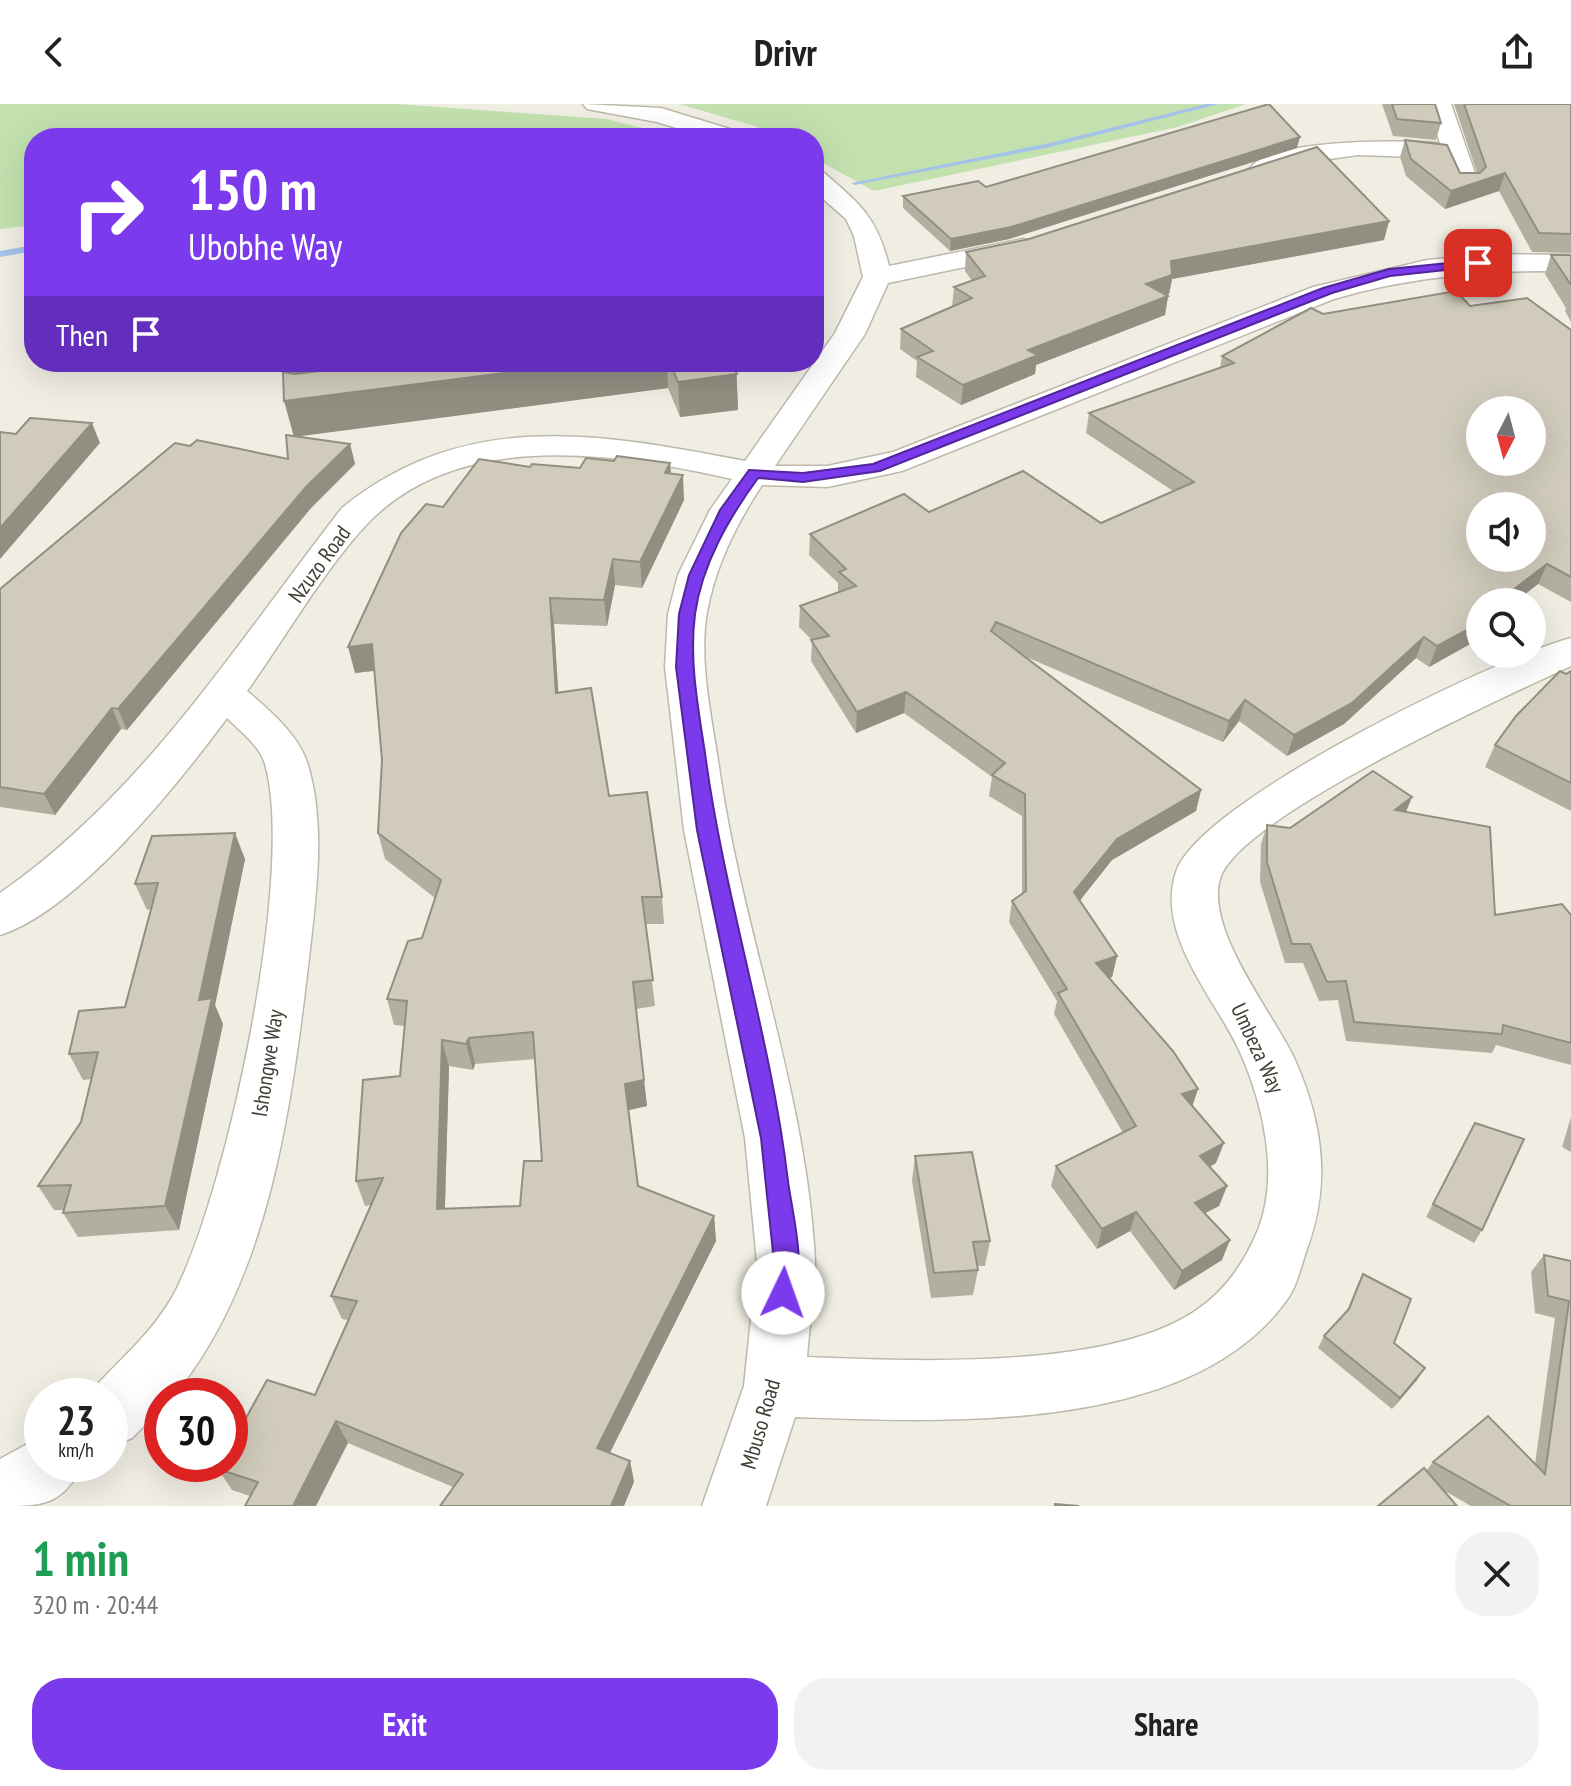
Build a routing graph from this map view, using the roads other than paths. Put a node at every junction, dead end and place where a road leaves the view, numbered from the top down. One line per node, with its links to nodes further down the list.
1 (595, 104): 3 (street)
2 (1439, 104): 4 (street)
3 (702, 128)
4 (1455, 152): 5 (street); 6 (street)
5 (1242, 175)
6 (1465, 183)
7 (824, 186): 10 (street)
8 (1046, 239): 10 (street)
9 (1571, 263): 15 (street, Nzuzo Road)
10 (877, 277): 12 (street, Mbuso Road)
11 (824, 333): 12 (street)
12 (850, 334): 13 (street, Mbuso Road)
13 (824, 372)
14 (824, 372): 15 (street, Mbuso Road)
15 (754, 473): 17 (street, Nzuzo Road); 19 (street, Mbuso Road)
16 (1571, 651): 19 (street, Umbeza Way)
17 (225, 694): 18 (street, Nzuzo Road); 20 (street, Ishongwe Way)
18 (0, 917)
19 (774, 1386): 23 (street, Mbuso Road)
20 (128, 1397)
21 (24, 1481): 22 (street)
22 (0, 1496)
23 (734, 1506)

